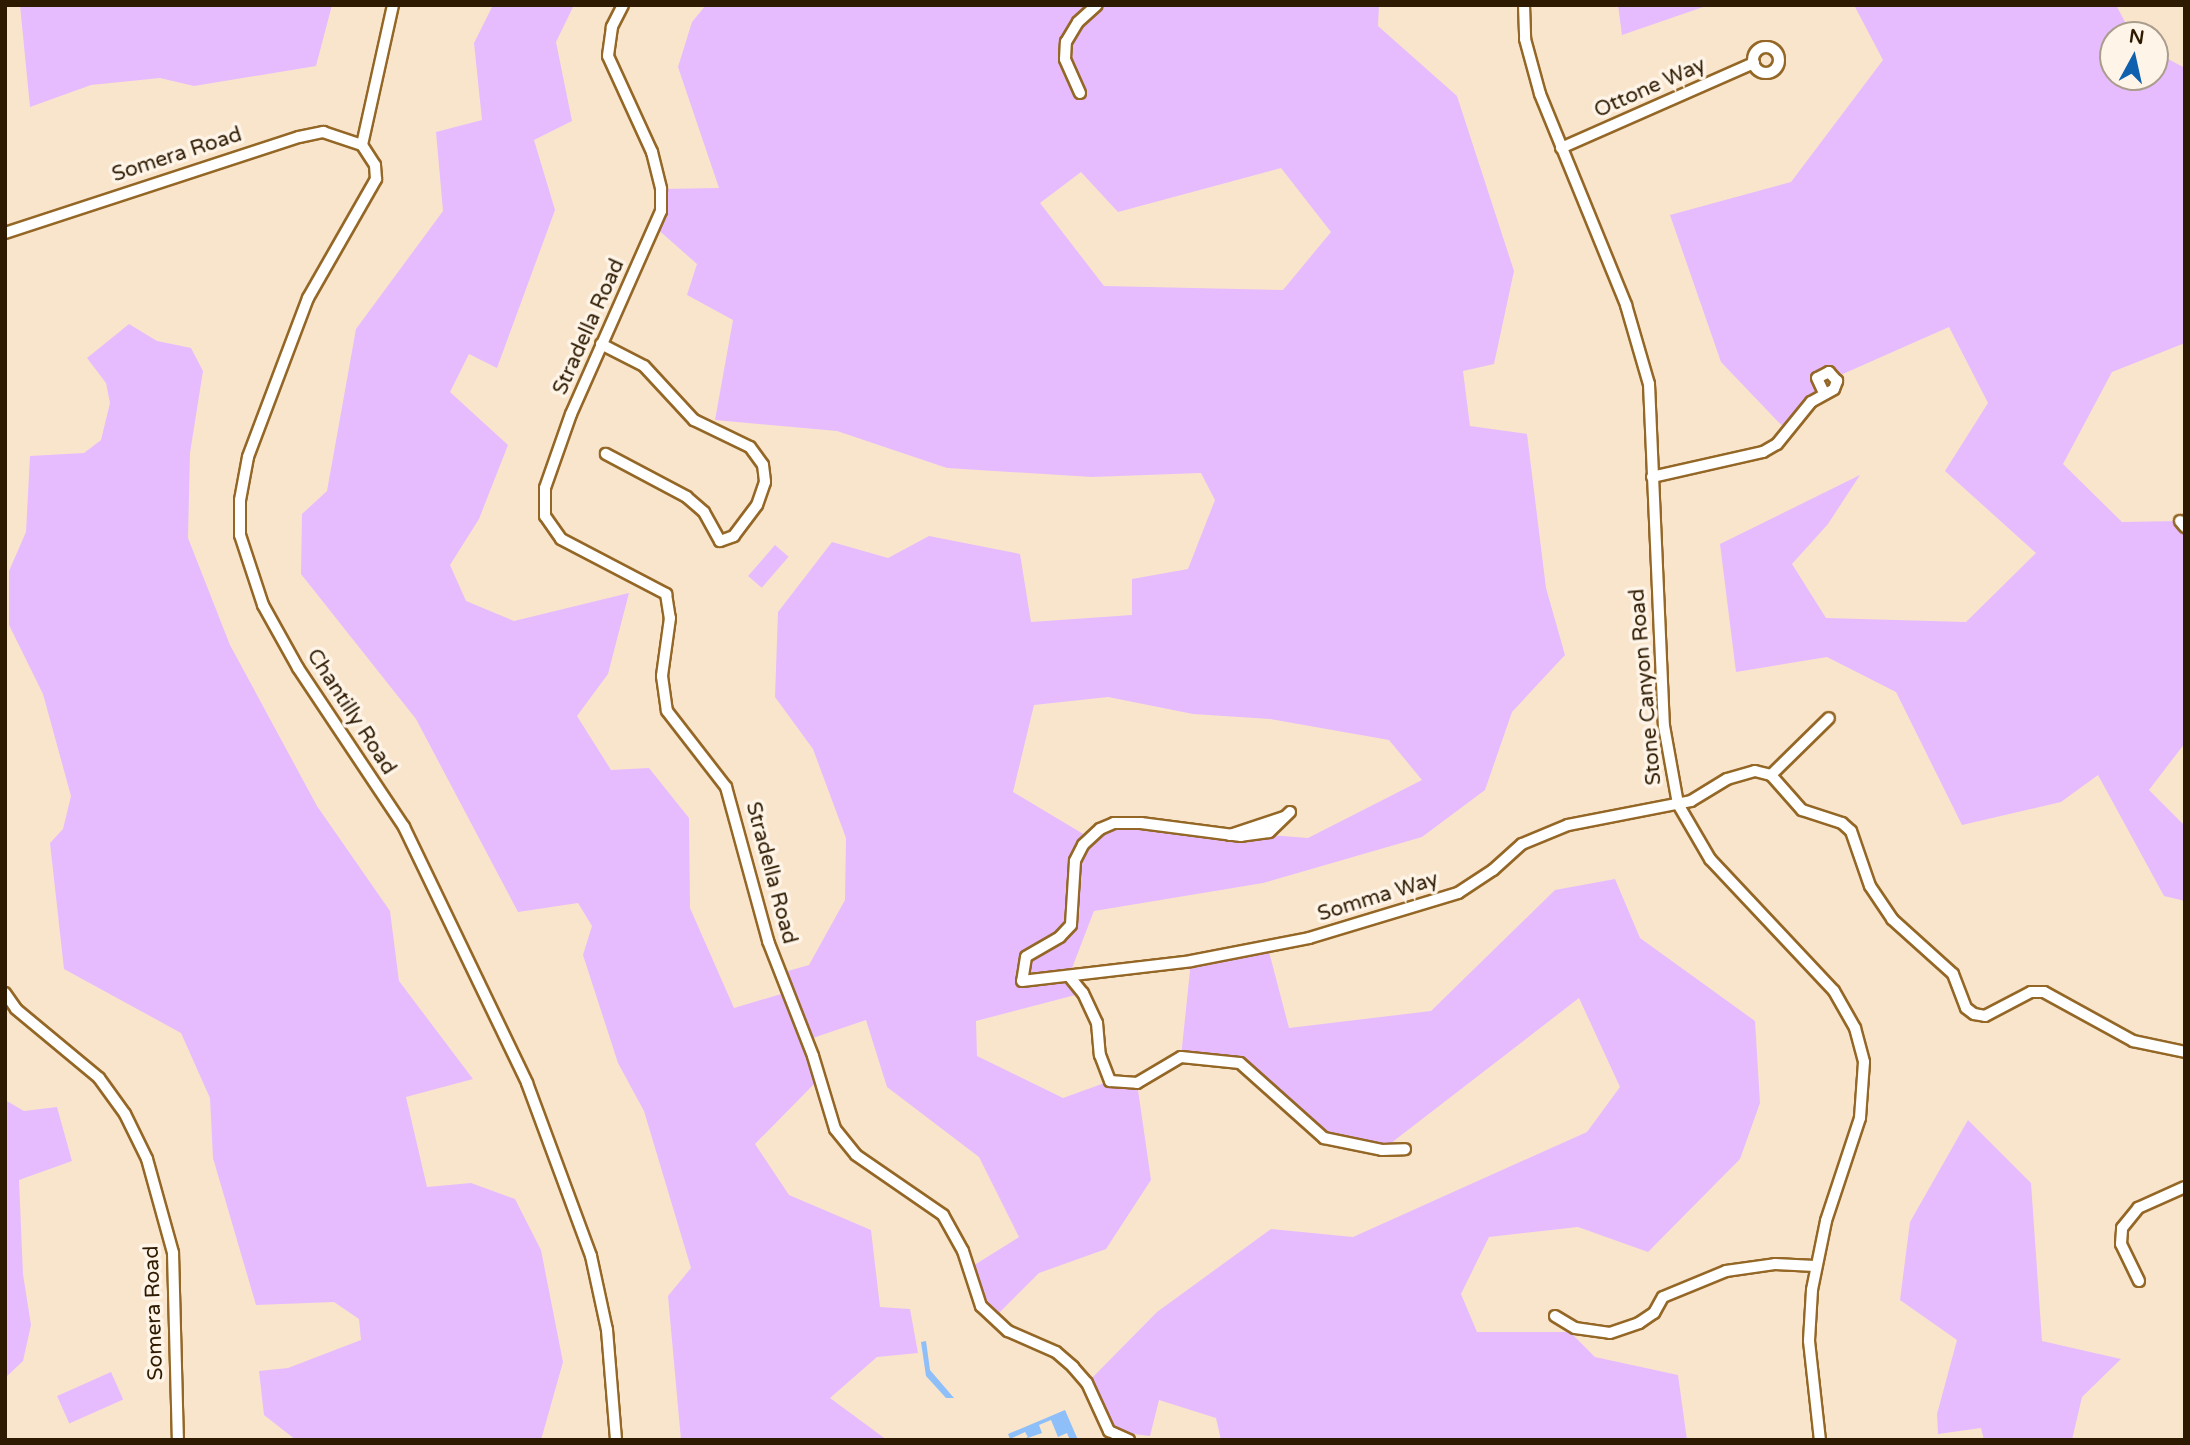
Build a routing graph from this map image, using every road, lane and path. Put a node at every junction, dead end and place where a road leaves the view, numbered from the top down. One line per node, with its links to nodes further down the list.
1 (393, 5): 7 (street)
2 (623, 5): 10 (street, Stradella Road)
3 (1097, 5): 6 (street)
4 (1524, 5): 8 (street, Stone Canyon Road)
5 (1754, 63): 8 (street, Ottone Way)
6 (1080, 93)
7 (362, 145): 9 (street, Somera Road); 27 (street, Chantilly Road)
8 (1561, 148): 13 (street, Stone Canyon Road)
9 (5, 233)
10 (601, 344): 12 (street); 28 (street, Stradella Road)
11 (1823, 391): 13 (street)
12 (606, 454)
13 (1653, 477): 16 (street, Stone Canyon Road)
14 (1829, 718): 15 (street)
15 (1772, 775): 16 (street, Somma Way); 20 (street)
16 (1678, 804): 18 (street, Somma Way); 23 (street, Stone Canyon Road)
17 (1287, 815): 18 (street, Somma Way)
18 (1069, 976): 21 (street)
19 (5, 993): 26 (street, Somera Road)
20 (2185, 1052)
21 (1405, 1149)
22 (2185, 1187): 24 (street)
23 (1815, 1266): 25 (street); 29 (street, Stone Canyon Road)
24 (2139, 1281)
25 (1555, 1316)
26 (178, 1440)
27 (616, 1440)
28 (1129, 1440)
29 (1820, 1440)

